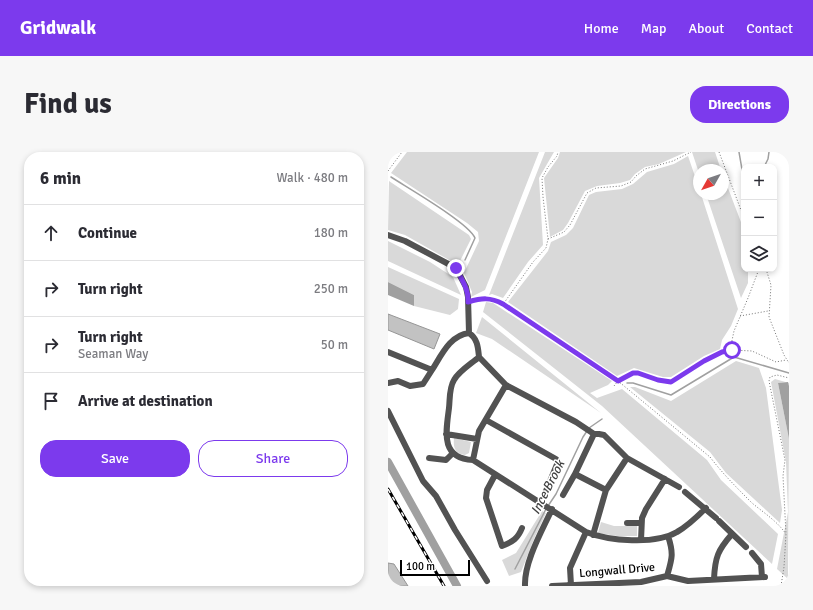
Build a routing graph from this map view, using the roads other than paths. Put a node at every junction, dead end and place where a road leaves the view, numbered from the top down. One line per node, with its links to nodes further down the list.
1 (388, 235): 2 (street)
2 (469, 333): 4 (street); 5 (street)
3 (388, 352): 5 (street)
4 (479, 357): 7 (street); 10 (street)
5 (432, 370): 6 (street)
6 (388, 384)
7 (506, 385): 9 (street); 11 (street)
8 (388, 411): 39 (street)
9 (486, 420): 12 (street); 22 (street)
10 (446, 434): 12 (street); 13 (street)
11 (593, 434): 15 (street); 17 (street)
12 (477, 440): 16 (street)
13 (453, 453): 14 (street); 16 (street)
14 (429, 458)
15 (627, 458): 19 (street); 21 (street)
16 (473, 460): 18 (street)
17 (575, 474): 21 (street); 24 (street)
18 (496, 475): 26 (street); 29 (street)
19 (664, 479): 20 (street); 27 (street)
20 (679, 487)
21 (606, 490): 32 (street)
22 (546, 491)
23 (686, 492): 25 (street)
24 (563, 495)
25 (706, 508): 31 (street); 33 (street)
26 (551, 509): 30 (street); 41 (street)
27 (641, 523): 28 (street); 34 (street)
28 (627, 524)
29 (522, 528)
30 (586, 532): 32 (street); 40 (street)
31 (732, 534): 35 (street); 38 (street)
32 (593, 535): 34 (street)
33 (668, 536): 34 (street); 37 (street, Longwall Drive)
34 (641, 540)
35 (746, 547)
36 (752, 553): 38 (street)
37 (667, 576): 38 (street); 40 (street, Longwall Drive)
38 (714, 579)
39 (487, 581)
40 (571, 585): 43 (street, Longwall Drive)
41 (525, 586)
42 (552, 586): 43 (street, Longwall Drive)
43 (564, 586)

